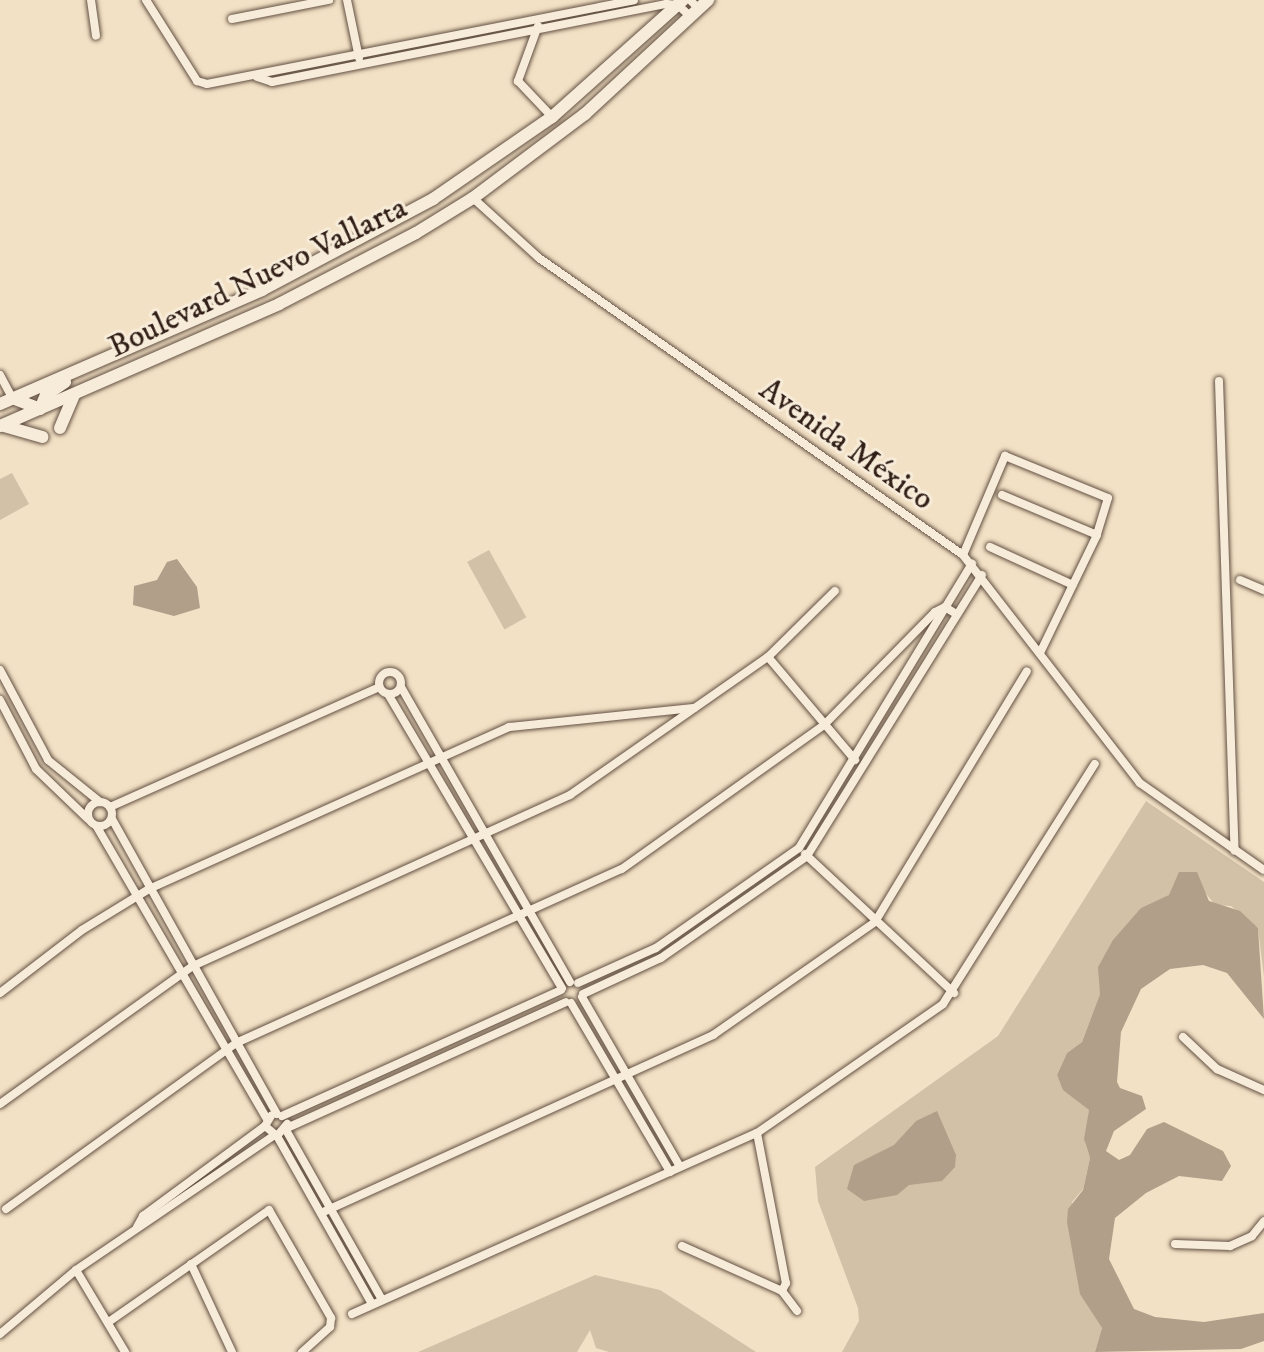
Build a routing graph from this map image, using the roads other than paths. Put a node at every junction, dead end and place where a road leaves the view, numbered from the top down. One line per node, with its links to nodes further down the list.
1 (91, 0): 11 (street)
2 (146, 0): 14 (street)
3 (256, 0): 8 (street)
4 (329, 0): 8 (street)
5 (347, 0): 12 (street)
6 (634, 0): 12 (street)
7 (692, 5): 10 (street); 15 (main road, Boulevard Nuevo Vallarta); 16 (main road, Boulevard Nuevo Vallarta)
8 (259, 13): 9 (street)
9 (232, 19)
10 (538, 26): 13 (street); 15 (street)
11 (96, 36)
12 (359, 54): 13 (street); 14 (street)
13 (360, 65): 14 (street)
14 (257, 77)
15 (552, 117): 17 (main road, Boulevard Nuevo Vallarta)
16 (473, 198): 20 (main road, Boulevard Nuevo Vallarta); 30 (street, Avenida México)
17 (88, 366): 21 (main road, Boulevard Nuevo Vallarta); 22 (main road)
18 (0, 375): 21 (street)
19 (1219, 381): 64 (street)
20 (76, 392): 22 (main road, Boulevard Nuevo Vallarta); 25 (main road)
21 (11, 401): 22 (main road); 23 (main road)
22 (40, 409): 23 (main road, Boulevard Nuevo Vallarta)
23 (23, 416): 24 (main road, Boulevard Nuevo Vallarta)
24 (0, 426): 26 (main road)
25 (60, 428)
26 (42, 437)
27 (1002, 495): 28 (street)
28 (1097, 535): 30 (street); 34 (street)
29 (990, 547): 34 (street)
30 (963, 555): 31 (street, Avenida México)
31 (972, 563): 32 (street, Avenida México); 37 (street)
32 (982, 575): 38 (street); 41 (street, Avenida México)
33 (1240, 580): 35 (street)
34 (1073, 585): 41 (street)
35 (1264, 590)
36 (835, 591): 42 (street)
37 (945, 607): 38 (street); 39 (street); 40 (street)
38 (956, 614): 55 (street)
39 (917, 629): 40 (street); 50 (street)
40 (928, 636): 51 (street)
41 (1040, 653): 64 (street, Avenida México)
42 (768, 657): 49 (street); 50 (street)
43 (0, 670): 52 (street)
44 (1027, 671): 70 (street)
45 (380, 687): 46 (street); 47 (street); 58 (street)
46 (401, 687): 47 (street); 53 (street)
47 (388, 694): 53 (street)
48 (0, 700): 56 (street)
49 (696, 708): 53 (street); 62 (street)
50 (824, 725): 51 (street); 69 (street)
51 (853, 758): 55 (street); 63 (street)
52 (48, 760): 56 (street); 57 (street)
53 (434, 760): 62 (street); 67 (street)
54 (1095, 764): 75 (street)
55 (861, 766): 65 (street)
56 (36, 769): 59 (street)
57 (100, 802): 58 (street); 59 (street)
58 (110, 807): 60 (street)
59 (88, 819): 61 (street)
60 (112, 819): 61 (street); 67 (street)
61 (97, 827): 68 (street)
62 (479, 837): 69 (street); 71 (street)
63 (799, 848): 65 (street); 73 (street)
64 (1235, 851): 66 (street, Avenida México)
65 (807, 856): 70 (street); 76 (street)
66 (1264, 870)
67 (149, 889): 68 (street); 71 (street)
68 (139, 895): 72 (street); 74 (street)
69 (524, 914): 73 (street); 79 (street)
70 (875, 922): 75 (street); 81 (street)
71 (193, 966): 72 (street); 79 (street)
72 (183, 972): 80 (street); 84 (street)
73 (568, 986): 76 (street); 77 (street); 85 (street)
74 (0, 993)
75 (954, 993): 88 (street)
76 (583, 995): 77 (street); 81 (street)
77 (568, 1002): 82 (street); 87 (street)
78 (1183, 1037): 83 (street)
79 (236, 1043): 80 (street); 85 (street)
80 (227, 1049): 86 (street); 93 (street)
81 (627, 1074): 82 (street); 90 (street)
82 (616, 1080): 91 (street); 92 (street)
83 (1264, 1090)
84 (0, 1104)
85 (279, 1115): 86 (street); 87 (street)
86 (266, 1122): 89 (street); 96 (street)
87 (286, 1129): 89 (street); 92 (street)
88 (757, 1133): 90 (street); 101 (street)
89 (275, 1136): 94 (street); 96 (street)
90 (680, 1167): 91 (street)
91 (670, 1172): 102 (street)
92 (330, 1208): 94 (street); 102 (street)
93 (6, 1209)
94 (321, 1213): 103 (street)
95 (1264, 1221): 97 (street)
96 (137, 1227): 100 (street)
97 (1175, 1244)
98 (682, 1246): 101 (street)
99 (191, 1264): 106 (street); 109 (street); 110 (street)
100 (76, 1270): 106 (street); 107 (street)
101 (782, 1291): 104 (street)
102 (382, 1300): 103 (street)
103 (372, 1304): 105 (street)
104 (797, 1311)
105 (352, 1314)
106 (110, 1321): 108 (street)
107 (0, 1334)
108 (125, 1352)
109 (232, 1352)
110 (302, 1352)

